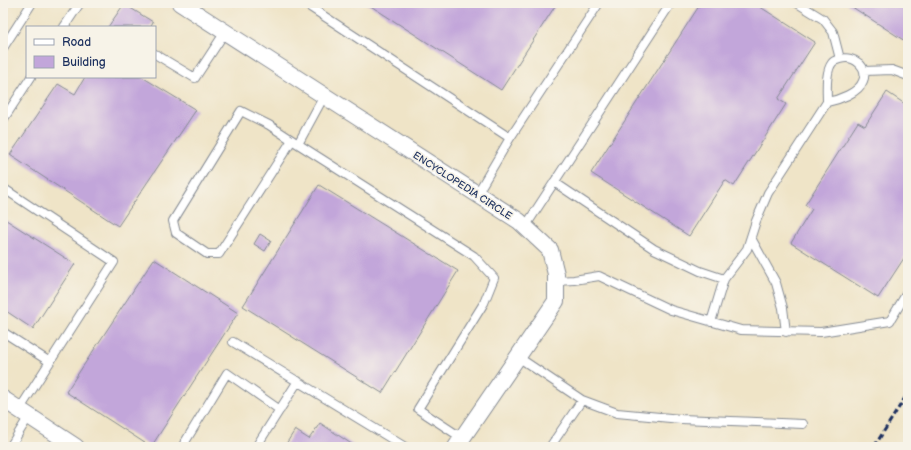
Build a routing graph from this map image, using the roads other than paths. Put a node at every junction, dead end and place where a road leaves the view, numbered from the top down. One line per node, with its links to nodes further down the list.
1 (32, 3): 10 (lane)
2 (80, 3): 8 (lane)
3 (180, 3): 9 (street, ENCYCLOPEDIA CIRCLE)
4 (304, 3): 19 (lane)
5 (599, 3): 19 (lane)
6 (671, 3): 21 (lane)
7 (796, 3): 12 (lane)
8 (65, 26)
9 (225, 32): 11 (lane); 16 (street, ENCYCLOPEDIA CIRCLE)
10 (3, 48)
11 (156, 55)
12 (840, 59): 13 (lane); 17 (lane)
13 (864, 71): 14 (lane); 17 (lane)
14 (908, 76)
15 (30, 78): 18 (lane)
16 (324, 96): 20 (lane); 23 (street, ENCYCLOPEDIA CIRCLE)
17 (827, 102): 25 (lane)
18 (3, 120)
19 (510, 138): 23 (lane)
20 (295, 142): 20 (lane); 41 (lane)
21 (554, 182): 24 (lane); 26 (lane)
22 (3, 188): 34 (lane)
23 (477, 194): 24 (street, ENCYCLOPEDIA CIRCLE)
24 (525, 227): 27 (street, ENCYCLOPEDIA CIRCLE)
25 (750, 238): 26 (lane); 31 (lane)
26 (724, 280): 29 (lane)
27 (556, 281): 29 (lane); 33 (street, ENCYCLOPEDIA CIRCLE)
28 (908, 291): 31 (lane)
29 (711, 322): 31 (lane)
30 (3, 332): 34 (lane)
31 (786, 332)
32 (233, 342): 35 (lane)
33 (518, 357): 37 (lane); 41 (street, ENCYCLOPEDIA CIRCLE)
34 (50, 362): 39 (lane)
35 (298, 381): 38 (lane); 46 (lane)
36 (3, 399): 39 (street)
37 (582, 400): 40 (lane); 47 (lane)
38 (280, 410): 44 (lane); 45 (lane)
39 (24, 413): 42 (lane); 43 (street)
40 (803, 424)
41 (459, 443)
42 (10, 447)
43 (76, 447)
44 (182, 447)
45 (256, 447)
46 (405, 447)
47 (550, 447)

